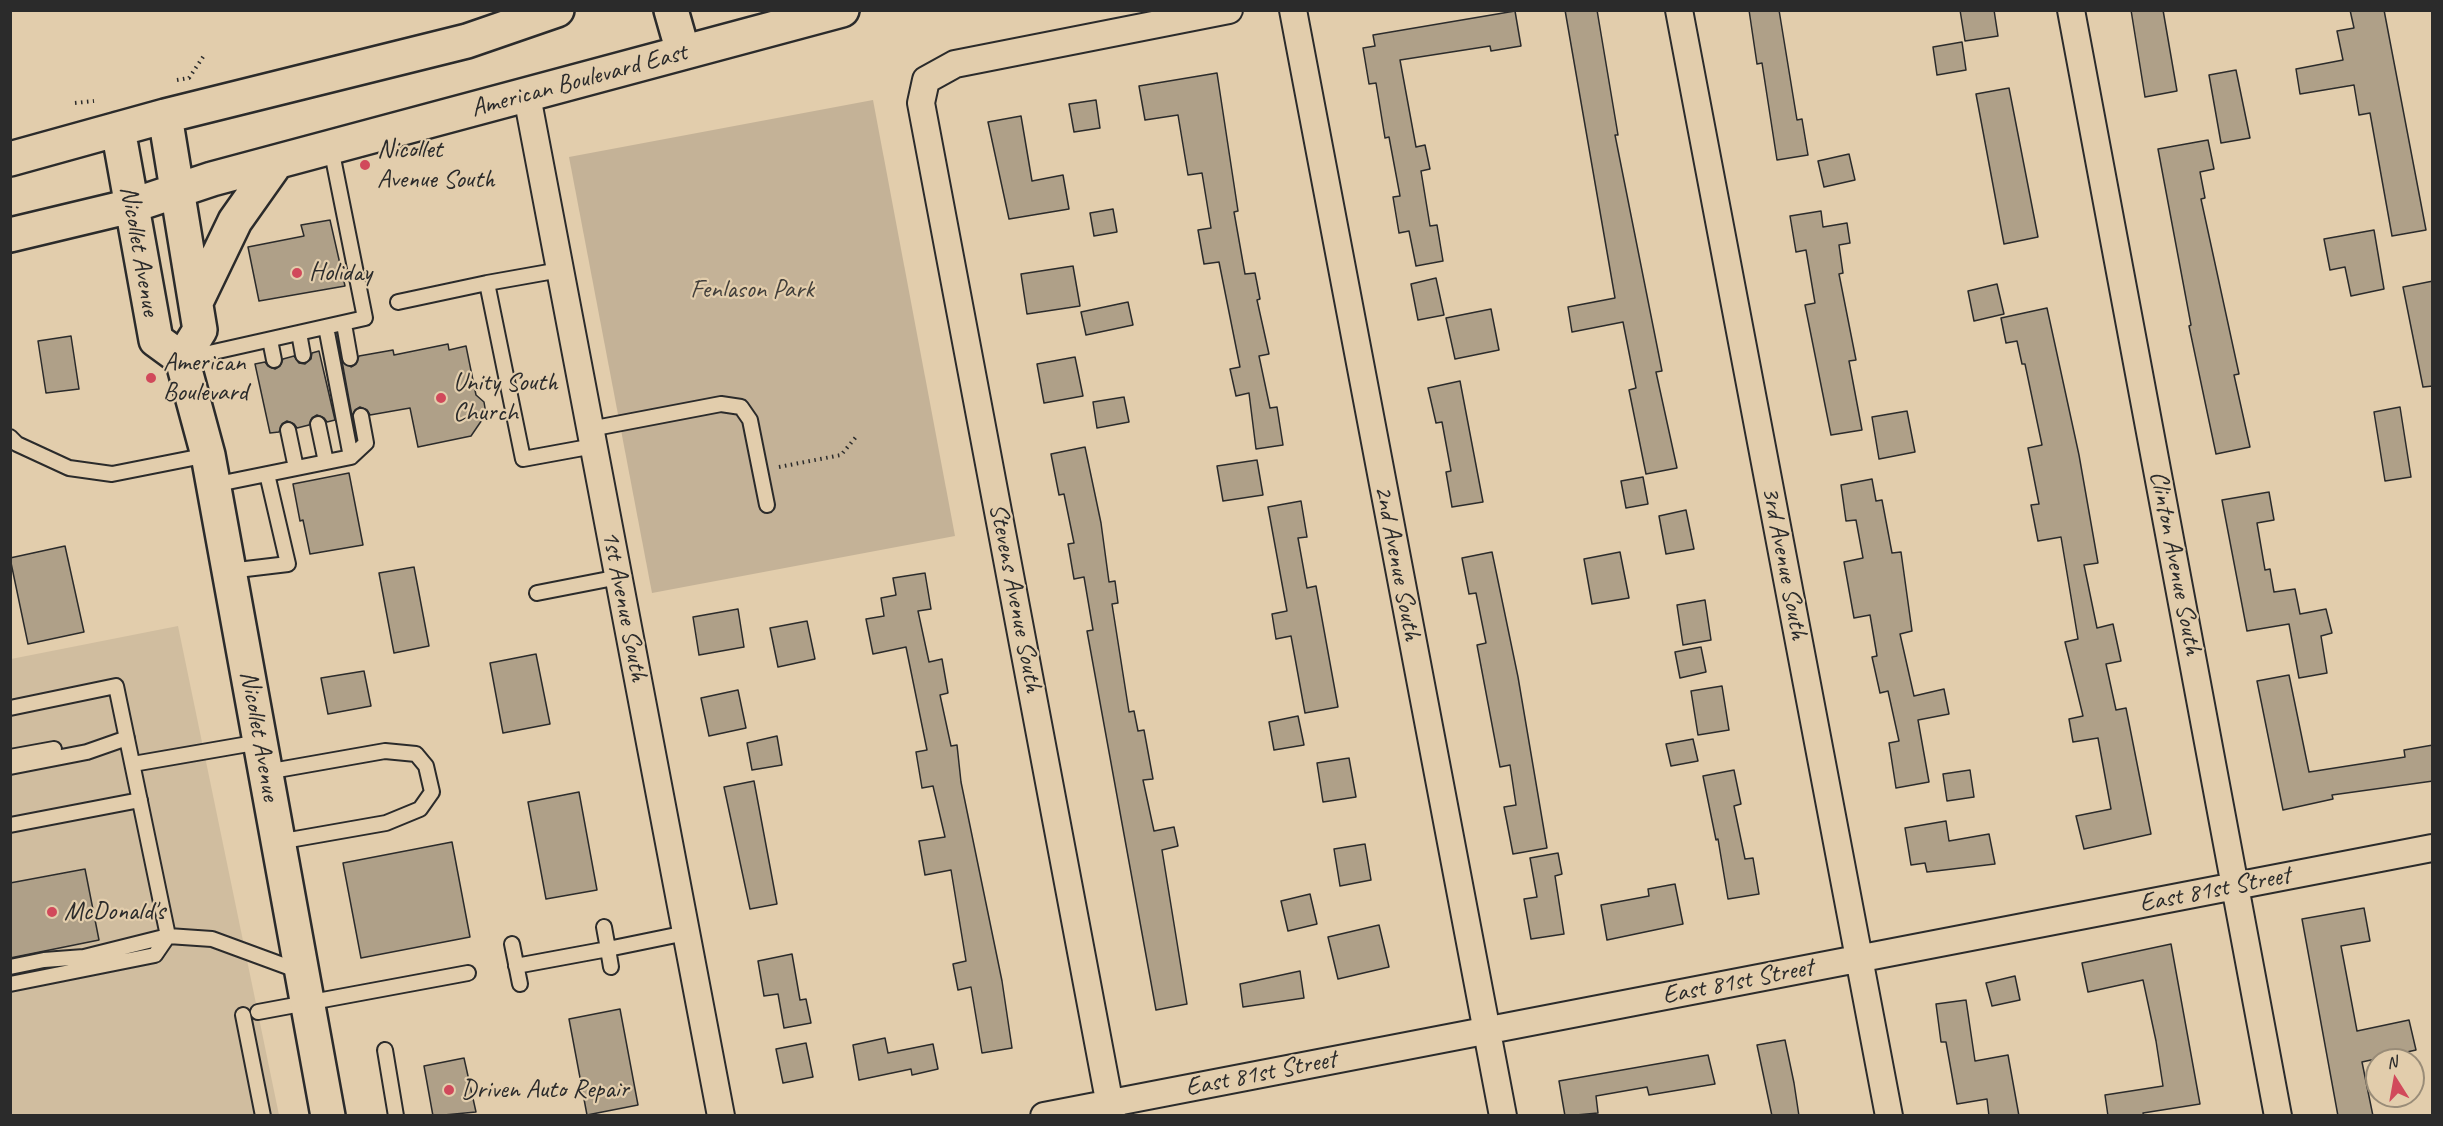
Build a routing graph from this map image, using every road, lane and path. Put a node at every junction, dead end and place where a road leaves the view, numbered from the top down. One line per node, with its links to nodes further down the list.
1 (557, 10): 14 (main road)
2 (671, 10): 8 (main road)
3 (842, 10): 8 (main road, American Boulevard East)
4 (1229, 10): 78 (street, Stevens Avenue South)
5 (1293, 10): 76 (street, 2nd Avenue South)
6 (1679, 10): 66 (street, 3rd Avenue South)
7 (2071, 10): 60 (street, Clinton Avenue South)
8 (683, 52): 11 (main road, American Boulevard East)
9 (205, 54): 10 (path)
10 (189, 78)
11 (527, 96): 16 (main road, American Boulevard East); 22 (street, 1st Avenue South)
12 (94, 101): 13 (path)
13 (75, 103)
14 (165, 116): 15 (main road); 19 (main road)
15 (118, 129): 17 (main road); 20 (main road, Nicollet Avenue)
16 (331, 148): 18 (main road, American Boulevard East); 26 (lane)
17 (10, 159)
18 (276, 163): 19 (main road, American Boulevard East); 24 (main road)
19 (178, 189): 20 (main road, American Boulevard East); 24 (main road, Nicollet Avenue)
20 (131, 206): 21 (main road, American Boulevard East); 32 (main road, Nicollet Avenue)
21 (10, 235)
22 (560, 270): 23 (lane); 39 (street, 1st Avenue South)
23 (487, 284): 25 (lane); 39 (lane)
24 (196, 302): 32 (main road, Nicollet Avenue)
25 (398, 302)
26 (344, 324): 27 (lane); 31 (lane)
27 (326, 327): 28 (lane); 40 (lane)
28 (299, 333): 29 (lane); 30 (lane)
29 (270, 340): 32 (lane); 33 (lane)
30 (303, 355)
31 (350, 358)
32 (182, 359): 44 (main road, Nicollet Avenue)
33 (274, 360)
34 (361, 416): 40 (lane)
35 (318, 424): 41 (lane)
36 (288, 430): 43 (lane)
37 (10, 437): 44 (lane)
38 (856, 437): 42 (path)
39 (592, 438): 46 (lane); 48 (street, 1st Avenue South)
40 (351, 458): 41 (lane)
41 (326, 462): 43 (lane)
42 (778, 467)
43 (296, 468): 45 (lane)
44 (211, 470): 45 (lane); 47 (main road, Nicollet Avenue)
45 (267, 474): 47 (lane)
46 (767, 505)
47 (229, 571): 53 (main road, Nicollet Avenue)
48 (619, 577): 49 (lane); 62 (street, 1st Avenue South)
49 (537, 593)
50 (10, 708): 51 (lane)
51 (127, 738): 52 (lane); 54 (lane); 55 (lane)
52 (10, 757)
53 (263, 757): 54 (lane); 58 (main road, Nicollet Avenue); 58 (lane)
54 (133, 764): 56 (lane)
55 (10, 767)
56 (140, 800): 57 (lane); 63 (lane)
57 (10, 825)
58 (278, 842): 73 (main road, Nicollet Avenue)
59 (2433, 848): 60 (street, East 81st Street)
60 (2235, 886): 66 (street, East 81st Street); 86 (street, Clinton Avenue South)
61 (604, 927): 65 (lane)
62 (686, 933): 65 (lane); 82 (street, 1st Avenue South)
63 (168, 936): 68 (lane); 71 (lane); 73 (lane)
64 (512, 944): 67 (lane)
65 (608, 949): 67 (lane); 69 (lane)
66 (1859, 959): 76 (street, East 81st Street); 85 (street, 3rd Avenue South)
67 (516, 966): 72 (lane)
68 (10, 967)
69 (612, 967)
70 (468, 973): 73 (lane)
71 (10, 984)
72 (520, 984)
73 (305, 987): 74 (lane); 80 (main road, Nicollet Avenue)
74 (258, 1012)
75 (243, 1015): 79 (lane)
76 (1487, 1030): 78 (street, East 81st Street); 84 (street, 2nd Avenue South)
77 (385, 1050): 81 (lane)
78 (1111, 1109): 83 (street, East 81st Street)
79 (263, 1116)
80 (328, 1116)
81 (396, 1116)
82 (721, 1116)
83 (1044, 1116)
84 (1503, 1116)
85 (1889, 1116)
86 (2278, 1116)

